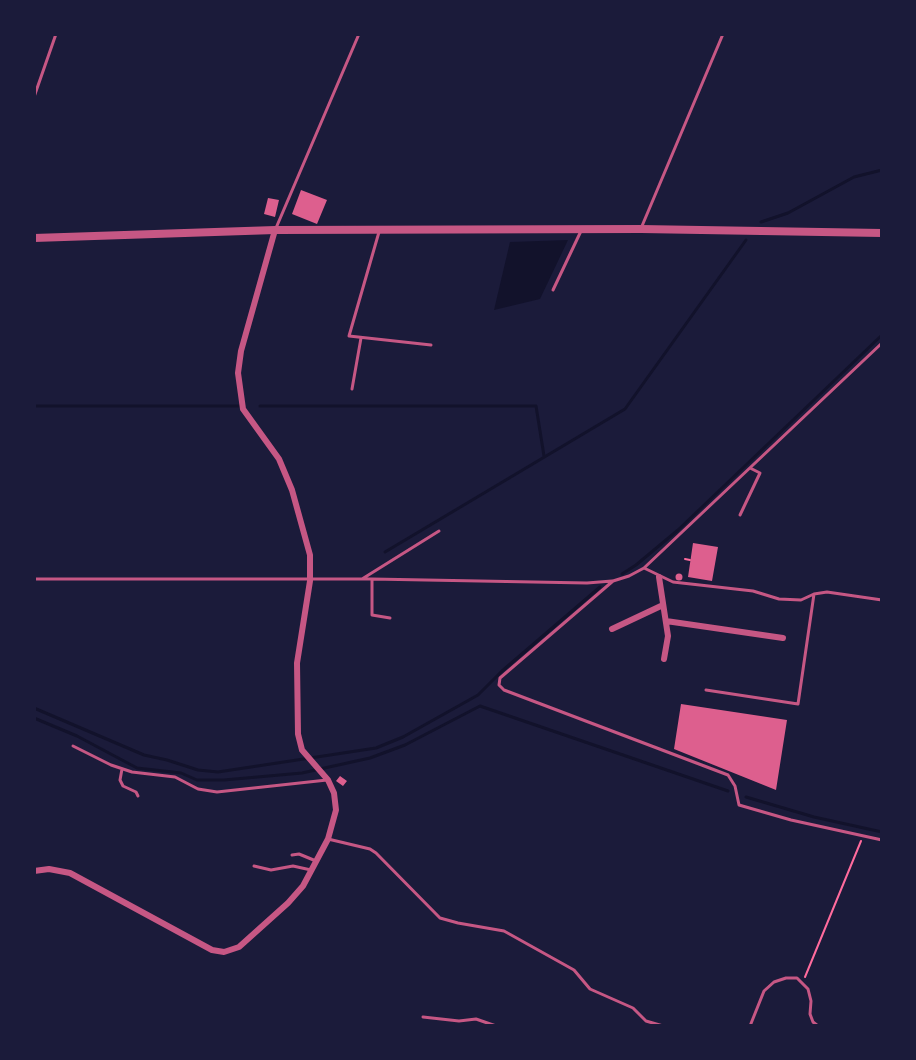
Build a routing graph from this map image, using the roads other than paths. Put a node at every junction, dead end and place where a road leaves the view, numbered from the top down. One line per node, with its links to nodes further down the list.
1 (56, 34): 4 (lane)
2 (359, 34): 6 (lane)
3 (723, 34): 5 (lane)
4 (34, 97)
5 (641, 229): 8 (street); 9 (street)
6 (275, 230): 7 (street); 10 (street); 23 (street)
7 (379, 230): 8 (street); 12 (lane)
8 (582, 230): 11 (lane)
9 (882, 233)
10 (34, 238)
11 (553, 290)
12 (361, 338): 14 (lane); 15 (lane)
13 (882, 343): 16 (lane)
14 (431, 345)
15 (352, 389)
16 (750, 468): 17 (lane); 19 (lane)
17 (740, 515)
18 (439, 531): 24 (lane)
19 (644, 568): 20 (lane); 25 (lane)
20 (659, 577): 26 (lane); 28 (street)
21 (34, 579): 23 (lane)
22 (372, 579): 24 (lane); 25 (lane); 29 (lane)
23 (310, 580): 24 (lane); 37 (street)
24 (361, 580)
25 (613, 581): 40 (lane)
26 (814, 594): 27 (lane); 34 (lane)
27 (882, 600)
28 (663, 605): 30 (street); 31 (street)
29 (390, 618)
30 (666, 621): 32 (street); 33 (street)
31 (612, 629)
32 (783, 638)
33 (664, 658)
34 (706, 690)
35 (73, 746): 36 (lane)
36 (122, 769): 37 (lane); 38 (lane)
37 (328, 780): 39 (street)
38 (138, 796)
39 (328, 839): 42 (street); 49 (lane)
40 (882, 840)
41 (292, 855): 42 (lane)
42 (316, 861): 44 (street)
43 (254, 866): 44 (lane)
44 (313, 870): 45 (street)
45 (34, 871)
46 (423, 1017): 48 (lane)
47 (813, 1022): 50 (lane); 51 (lane); 52 (lane)
48 (496, 1026)
49 (663, 1026)
50 (750, 1026)
51 (809, 1026)
52 (818, 1026)

